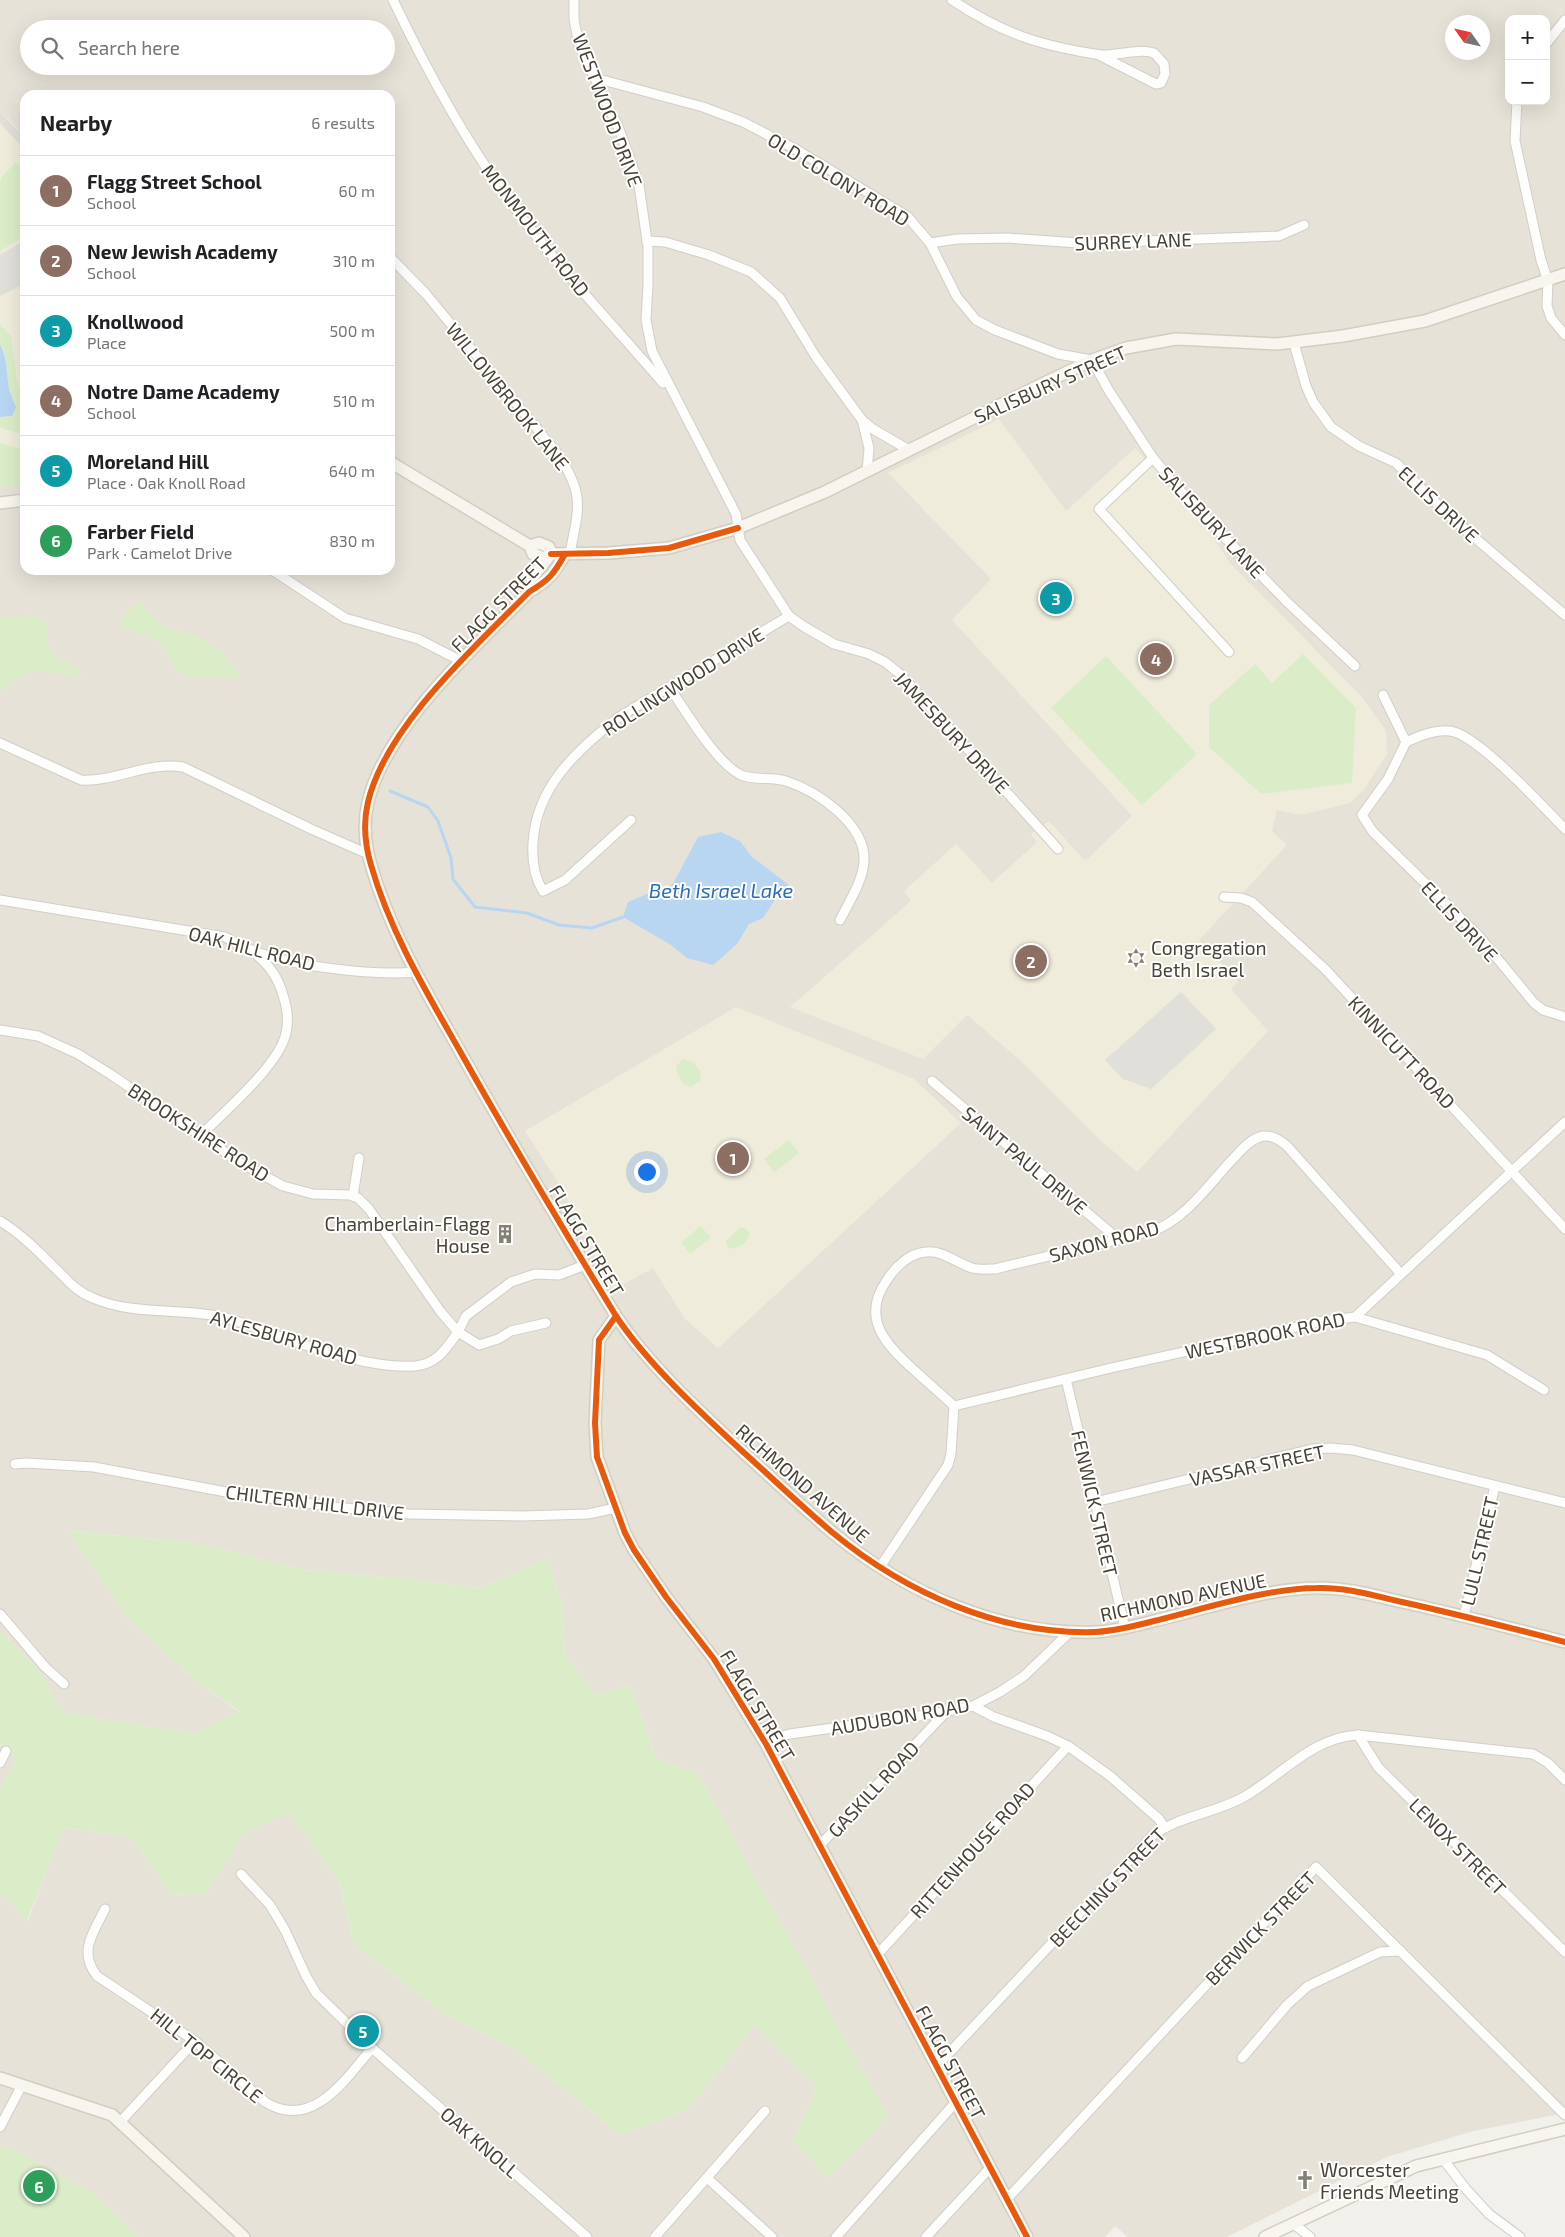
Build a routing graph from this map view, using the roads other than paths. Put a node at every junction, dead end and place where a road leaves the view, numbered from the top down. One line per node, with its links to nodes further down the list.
1 (393, 0): 18 (street, MONMOUTH ROAD)
2 (574, 0): 7 (street, WESTWOOD DRIVE)
3 (952, 0): 6 (street)
4 (1565, 20): 5 (street)
5 (1550, 39)
6 (1099, 55): 6 (street)
7 (595, 78): 10 (street, WESTWOOD DRIVE); 11 (street, OLD COLONY ROAD)
8 (1516, 105): 14 (street)
9 (1304, 225): 11 (street, SURREY LANE)
10 (647, 241): 18 (street, WESTWOOD DRIVE); 19 (street)
11 (930, 243): 17 (street, OLD COLONY ROAD)
12 (395, 262): 28 (street, WILLOWBROOK LANE)
13 (1565, 274): 14 (street, SALISBURY STREET)
14 (1548, 282): 15 (street); 16 (street, SALISBURY STREET)
15 (1565, 334)
16 (1294, 343): 17 (street, SALISBURY STREET); 31 (street, ELLIS DRIVE)
17 (1092, 360): 20 (street, SALISBURY STREET); 21 (street, SALISBURY LANE)
18 (672, 392): 26 (street, WESTWOOD DRIVE)
19 (862, 420): 20 (street); 23 (street)
20 (910, 450): 23 (street, SALISBURY STREET)
21 (1154, 458): 33 (street); 35 (street, SALISBURY LANE)
22 (395, 465): 27 (street, SALISBURY STREET)
23 (867, 471): 26 (street, SALISBURY STREET)
24 (20, 501): 25 (street)
25 (0, 503)
26 (738, 528): 28 (street, SALISBURY STREET); 32 (street, JAMESBURY DRIVE)
27 (551, 554): 28 (street, SALISBURY STREET); 30 (street, FLAGG STREET)
28 (568, 554): 30 (street, FLAGG STREET)
29 (280, 575): 34 (street)
30 (529, 592): 34 (street, FLAGG STREET)
31 (1565, 615)
32 (789, 616): 36 (street, ROLLINGWOOD DRIVE); 42 (street, JAMESBURY DRIVE)
33 (1229, 652)
34 (461, 661): 43 (street, FLAGG STREET)
35 (1355, 666)
36 (669, 687): 40 (street, ROLLINGWOOD DRIVE); 46 (street)
37 (1383, 695): 38 (street)
38 (1406, 742): 41 (street); 49 (street, ELLIS DRIVE)
39 (0, 743): 43 (street)
40 (631, 820)
41 (1565, 829)
42 (1058, 849)
43 (368, 854): 48 (street, FLAGG STREET)
44 (1224, 897): 55 (street, KINNICUTT ROAD)
45 (0, 900): 47 (street, OAK HILL ROAD)
46 (840, 920)
47 (248, 949): 48 (street, OAK HILL ROAD); 53 (street)
48 (415, 972): 60 (street, FLAGG STREET)
49 (1565, 1017)
50 (0, 1030): 53 (street, BROOKSHIRE ROAD)
51 (932, 1081): 59 (street, SAINT PAUL DRIVE)
52 (1565, 1122): 55 (street, WESTBROOK ROAD)
53 (201, 1135): 56 (street, BROOKSHIRE ROAD)
54 (359, 1158): 56 (street)
55 (1512, 1171): 58 (street, KINNICUTT ROAD); 61 (street, WESTBROOK ROAD)
56 (353, 1196): 65 (street)
57 (0, 1221): 65 (street, AYLESBURY ROAD)
58 (1565, 1229)
59 (1118, 1239): 61 (street, SAXON ROAD); 68 (street, SAXON ROAD)
60 (585, 1265): 62 (street, FLAGG STREET); 65 (street)
61 (1401, 1274): 63 (street, WESTBROOK ROAD)
62 (616, 1316): 73 (street, FLAGG STREET); 74 (street, RICHMOND AVENUE)
63 (1355, 1317): 66 (street, WESTBROOK ROAD); 67 (street)
64 (546, 1323): 65 (street)
65 (458, 1332)
66 (1066, 1379): 68 (street, WESTBROOK ROAD); 71 (street, FENWICK STREET)
67 (1544, 1390)
68 (954, 1406): 74 (street)
69 (15, 1464): 73 (street, CHILTERN HILL DRIVE)
70 (1495, 1486): 71 (street, VASSAR STREET); 72 (street, VASSAR STREET); 76 (street, LULL STREET)
71 (1095, 1502): 77 (street, FENWICK STREET)
72 (1565, 1503)
73 (616, 1508): 84 (street, FLAGG STREET)
74 (880, 1567): 78 (street, RICHMOND AVENUE)
75 (0, 1614): 80 (street)
76 (1464, 1616): 77 (street, RICHMOND AVENUE); 79 (street, RICHMOND AVENUE)
77 (1125, 1628): 78 (street, RICHMOND AVENUE)
78 (1071, 1631): 81 (street, AUDUBON ROAD)
79 (1565, 1642)
80 (64, 1684)
81 (973, 1706): 82 (street, AUDUBON ROAD); 85 (street)
82 (946, 1712): 84 (street, AUDUBON ROAD); 90 (street, GASKILL ROAD)
83 (1358, 1735): 88 (street, BEECHING STREET); 89 (street, BEECHING STREET); 94 (street, LENOX STREET)
84 (766, 1744): 90 (street, FLAGG STREET)
85 (1068, 1746): 89 (street); 95 (street, RITTENHOUSE ROAD)
86 (6, 1751): 87 (street)
87 (0, 1763)
88 (1565, 1780)
89 (1164, 1827): 99 (street, BEECHING STREET)
90 (821, 1844): 95 (street, FLAGG STREET)
91 (241, 1874): 97 (street, OAK KNOLL)
92 (105, 1909): 96 (street, HILL TOP CIRCLE)
93 (1401, 1950): 98 (street); 104 (street, BERWICK STREET); 111 (street, BERWICK STREET)
94 (1565, 1952)
95 (877, 1954): 99 (street, FLAGG STREET)
96 (195, 2041): 97 (street, HILL TOP CIRCLE); 105 (street)
97 (372, 2048): 114 (street, OAK KNOLL)
98 (1242, 2058)
99 (936, 2067): 102 (street, FLAGG STREET)
100 (0, 2078): 101 (street)
101 (22, 2085): 105 (street); 106 (street)
102 (955, 2103): 109 (street, FLAGG STREET); 117 (street)
103 (765, 2111): 110 (street)
104 (1565, 2115)
105 (121, 2121): 113 (street)
106 (0, 2127)
107 (1565, 2129): 108 (street)
108 (1443, 2158): 112 (street); 122 (street)
109 (990, 2168): 111 (street, FLAGG STREET); 118 (street)
110 (707, 2178): 115 (street); 116 (street)
111 (1007, 2200): 119 (street, FLAGG STREET)
112 (1294, 2224): 120 (street); 121 (street)
113 (244, 2237)
114 (587, 2237)
115 (655, 2237)
116 (772, 2237)
117 (836, 2237)
118 (926, 2237)
119 (1027, 2237)
120 (1265, 2237)
121 (1310, 2237)
122 (1520, 2237)

